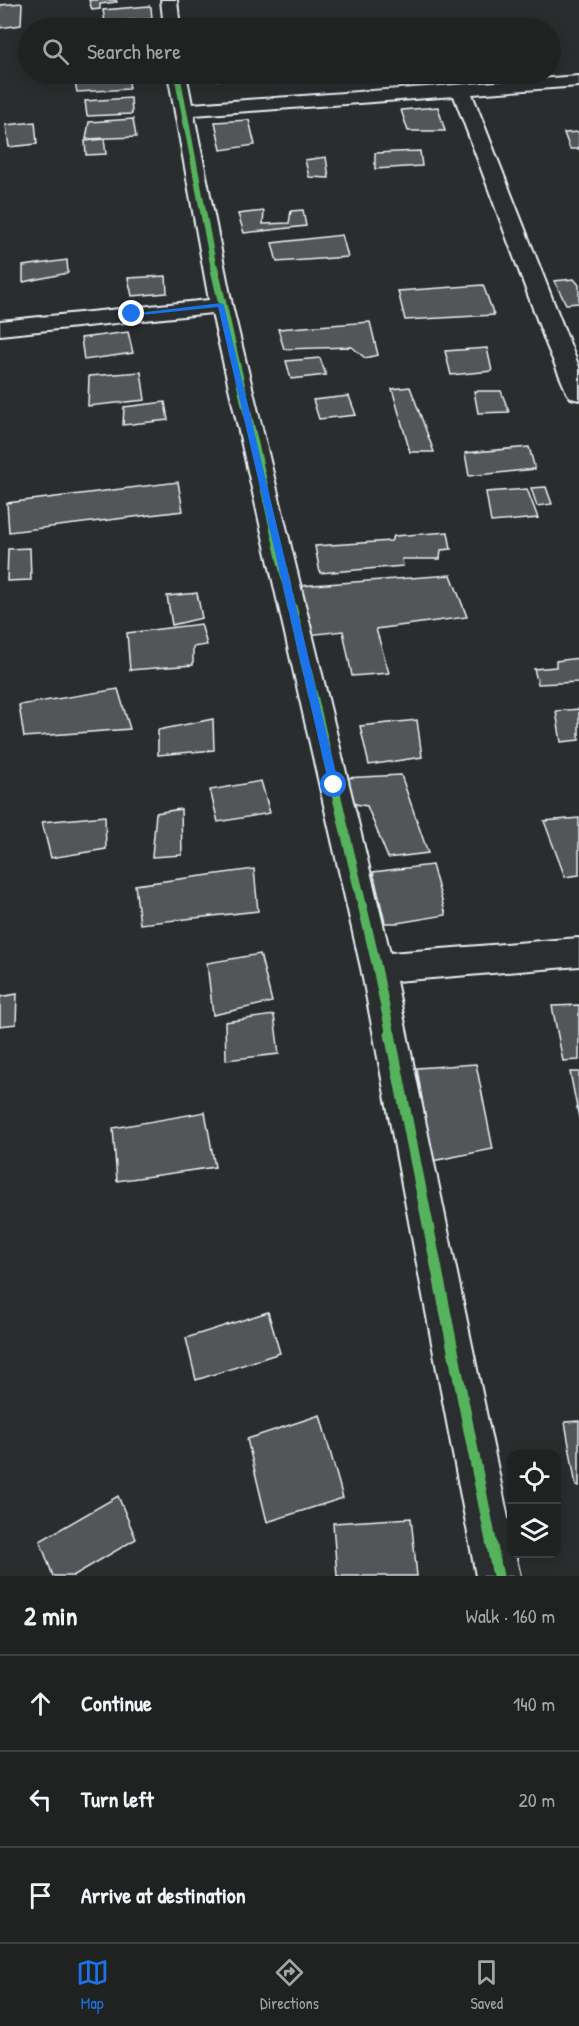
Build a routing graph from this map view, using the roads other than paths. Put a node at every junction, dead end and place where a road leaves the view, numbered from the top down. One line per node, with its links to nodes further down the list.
1 (169, 0): 2 (street)
2 (171, 18)
3 (579, 81): 4 (street)
4 (561, 82)
5 (179, 84): 8 (street)
6 (540, 84): 7 (street)
7 (461, 90): 8 (street); 11 (street)
8 (184, 110): 9 (street)
9 (221, 305): 10 (street); 13 (street)
10 (0, 328)
11 (579, 393)
12 (579, 952): 13 (street)
13 (377, 968): 14 (street)
14 (498, 1576)

